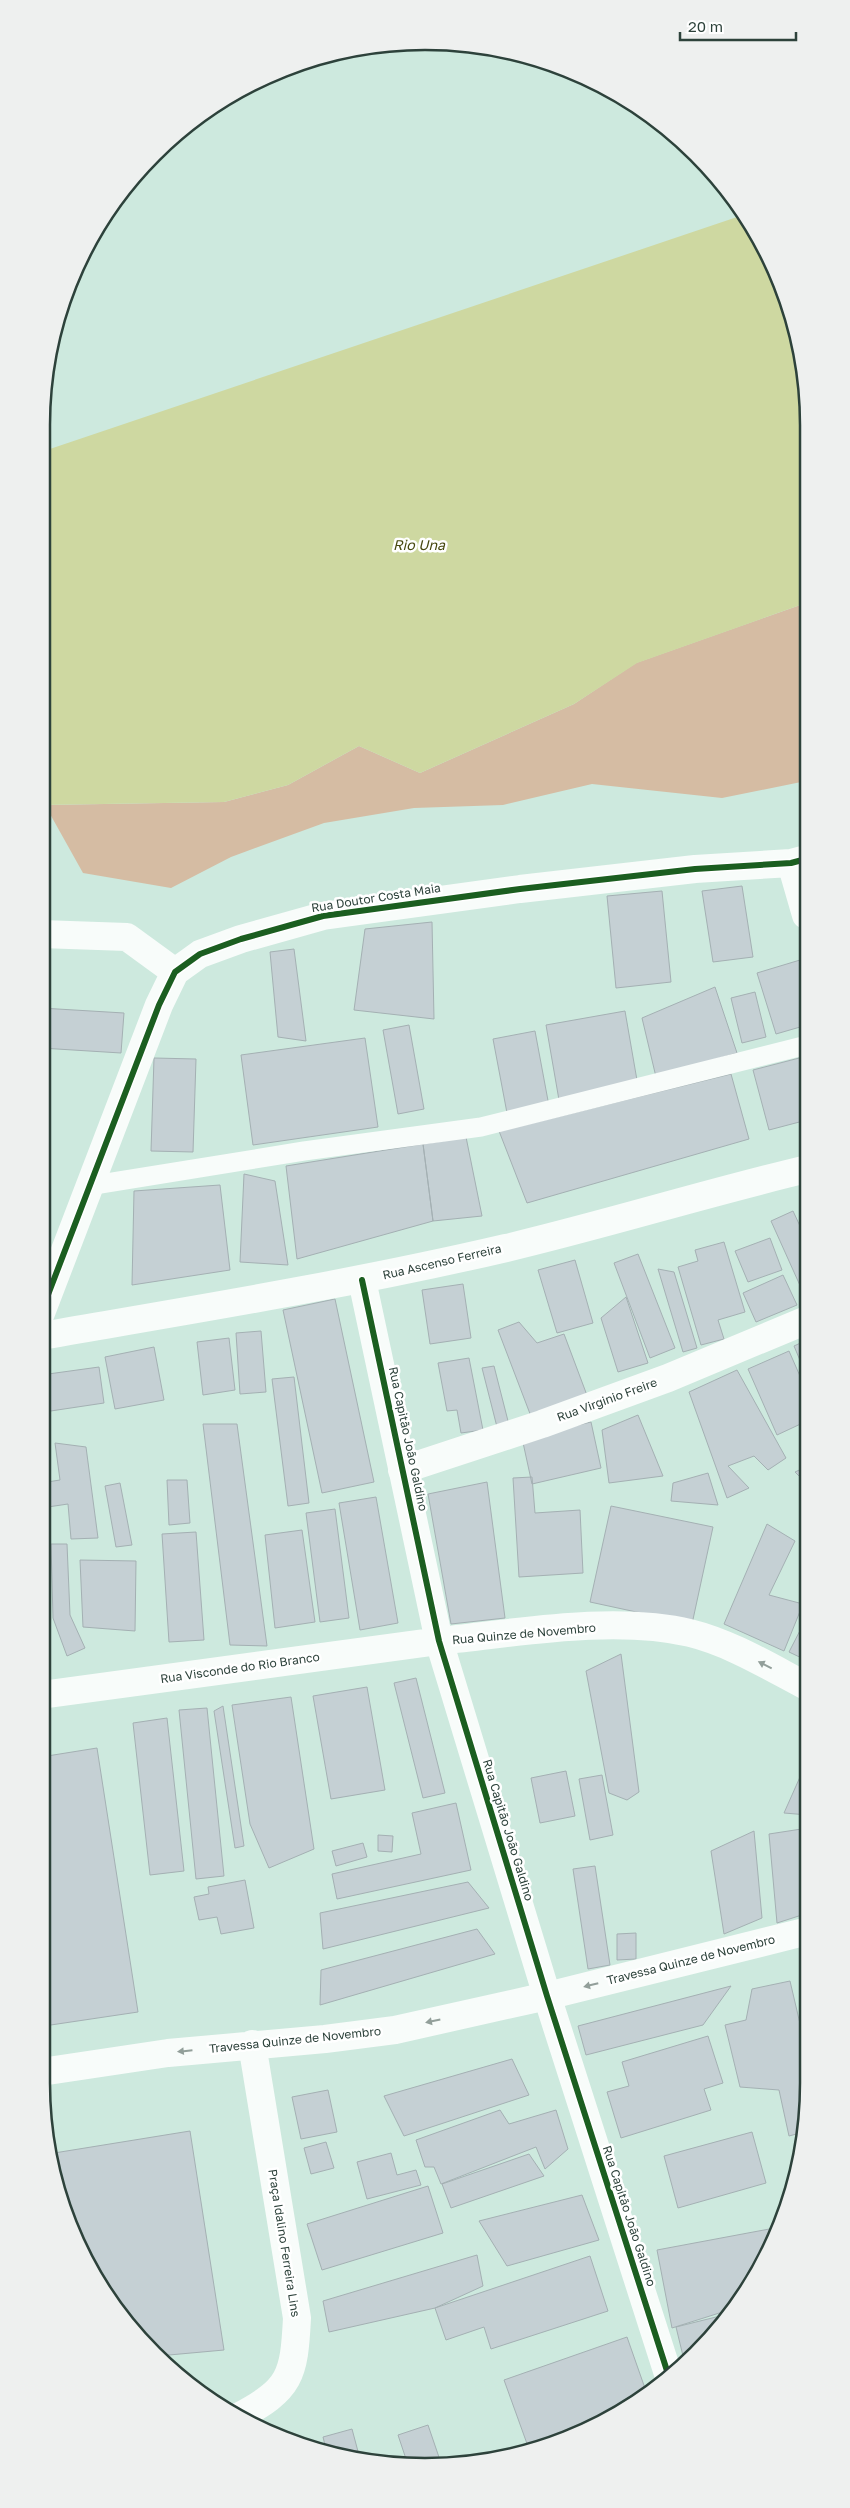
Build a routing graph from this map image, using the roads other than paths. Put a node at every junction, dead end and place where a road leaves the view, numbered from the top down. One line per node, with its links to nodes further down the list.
1 (798, 861): 2 (street); 4 (street, Rua Doutor Costa Maia)
2 (800, 874)
3 (50, 934): 4 (street)
4 (175, 972): 7 (street)
5 (800, 1046): 7 (lane)
6 (800, 1171): 8 (street, Rua Ascenso Ferreira)
7 (88, 1186): 9 (street)
8 (362, 1280): 11 (street, Rua Ascenso Ferreira); 12 (street, Rua Capitão João Galdino)
9 (50, 1289)
10 (800, 1323): 12 (street, Rua Virginio Freire)
11 (50, 1334)
12 (402, 1470): 13 (street, Rua Capitão João Galdino)
13 (439, 1641): 14 (street, Rua Quinze de Novembro, one-way to 13); 15 (street, Rua Visconde do Rio Branco); 17 (street, Rua Capitão João Galdino)
14 (800, 1682)
15 (50, 1694)
16 (800, 1933): 17 (street, Travessa Quinze de Novembro, one-way to 17)
17 (547, 1996): 18 (street, Travessa Quinze de Novembro, one-way to 18); 20 (street, Rua Capitão João Galdino)
18 (252, 2044): 19 (street, Travessa Quinze de Novembro, one-way to 19); 21 (street, Praça Idalino Ferreira Lins)
19 (50, 2071)
20 (667, 2369)
21 (246, 2413)

